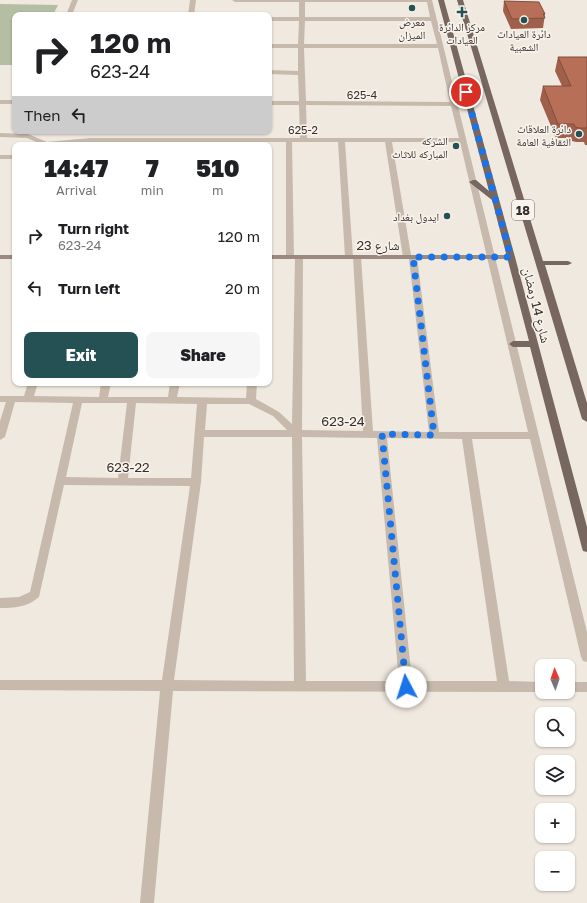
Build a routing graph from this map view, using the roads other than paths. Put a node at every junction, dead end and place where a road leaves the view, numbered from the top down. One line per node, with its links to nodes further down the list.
1 (75, 0): 8 (street)
2 (193, 0): 9 (street)
3 (235, 0): 4 (street)
4 (302, 0): 5 (street); 11 (street)
5 (429, 0): 12 (street)
6 (441, 0): 41 (main road, شارع 14 رمضان / 18)
7 (460, 0): 50 (main road, شارع 14 رمضان / 18)
8 (70, 12)
9 (191, 12)
10 (272, 19): 11 (street)
11 (302, 19): 12 (street); 14 (street)
12 (434, 20): 15 (street)
13 (272, 46): 14 (street)
14 (300, 46): 15 (street); 17 (street)
15 (441, 46): 22 (street)
16 (272, 72): 17 (street)
17 (301, 72): 21 (street)
18 (0, 102): 19 (street)
19 (12, 102)
20 (272, 103): 21 (street, 625-4)
21 (301, 104): 22 (street, 625-4); 29 (street)
22 (454, 104): 32 (street)
23 (14, 134): 26 (street, 625-2)
24 (30, 134): 33 (street, 625-2)
25 (168, 134): 27 (street)
26 (0, 135)
27 (167, 140): 35 (street, 625-2); 36 (street, 625-2)
28 (289, 140): 29 (street, 625-2); 37 (street, 625-2); 45 (street)
29 (304, 140): 30 (street, 625-2)
30 (341, 140): 31 (street, 625-2); 46 (street)
31 (388, 140): 32 (street, 625-2); 47 (street)
32 (463, 140): 40 (street)
33 (42, 142)
34 (89, 142): 35 (street, 625-2)
35 (138, 142)
36 (189, 142): 37 (street, 625-2)
37 (240, 142)
38 (0, 157): 39 (street)
39 (12, 157)
40 (473, 182): 41 (main road); 48 (street)
41 (495, 198): 49 (main road, شارع 14 رمضان / 18)
42 (0, 257): 43 (street)
43 (12, 257)
44 (272, 257): 45 (street, شارع 23)
45 (294, 257): 46 (street, شارع 23); 69 (street)
46 (353, 257): 47 (street, شارع 23); 70 (street)
47 (410, 257): 48 (street, شارع 23); 72 (street)
48 (491, 257): 49 (street, شارع 23); 52 (street)
49 (511, 257): 53 (main road, شارع 14 رمضان / 18)
50 (540, 263): 51 (main road); 67 (main road, شارع 14 رمضان / 18)
51 (568, 263)
52 (513, 344): 53 (main road); 74 (street)
53 (533, 344): 79 (main road, شارع 14 رمضان / 18)
54 (32, 386): 60 (street)
55 (105, 386): 62 (street)
56 (174, 386): 64 (street)
57 (252, 386): 66 (street)
58 (0, 400): 59 (street)
59 (11, 400): 60 (street); 75 (street)
60 (28, 400): 61 (street)
61 (78, 400): 62 (street); 76 (street)
62 (103, 400): 63 (street)
63 (132, 400): 64 (street); 77 (street)
64 (172, 400): 65 (street)
65 (202, 400): 66 (street); 68 (street)
66 (251, 401): 69 (street)
67 (587, 419)
68 (200, 433): 69 (street, 623-24); 78 (street)
69 (297, 434): 70 (street, 623-24); 84 (street)
70 (368, 434): 71 (street, 623-24)
71 (382, 434): 72 (street, 623-24); 85 (street)
72 (434, 435): 73 (street, 623-24)
73 (466, 435): 74 (street, 623-24); 86 (street)
74 (534, 436): 81 (street)
75 (0, 437)
76 (60, 481): 77 (street, 623-22); 80 (street)
77 (122, 481): 78 (street, 623-22)
78 (196, 482): 83 (street)
79 (587, 548)
80 (0, 603)
81 (587, 657)
82 (0, 685): 83 (street)
83 (166, 686): 84 (street); 90 (street)
84 (300, 687): 85 (street)
85 (406, 687): 86 (street)
86 (504, 687): 87 (street)
87 (535, 687)
88 (575, 687): 89 (street)
89 (587, 688)
90 (147, 903)

